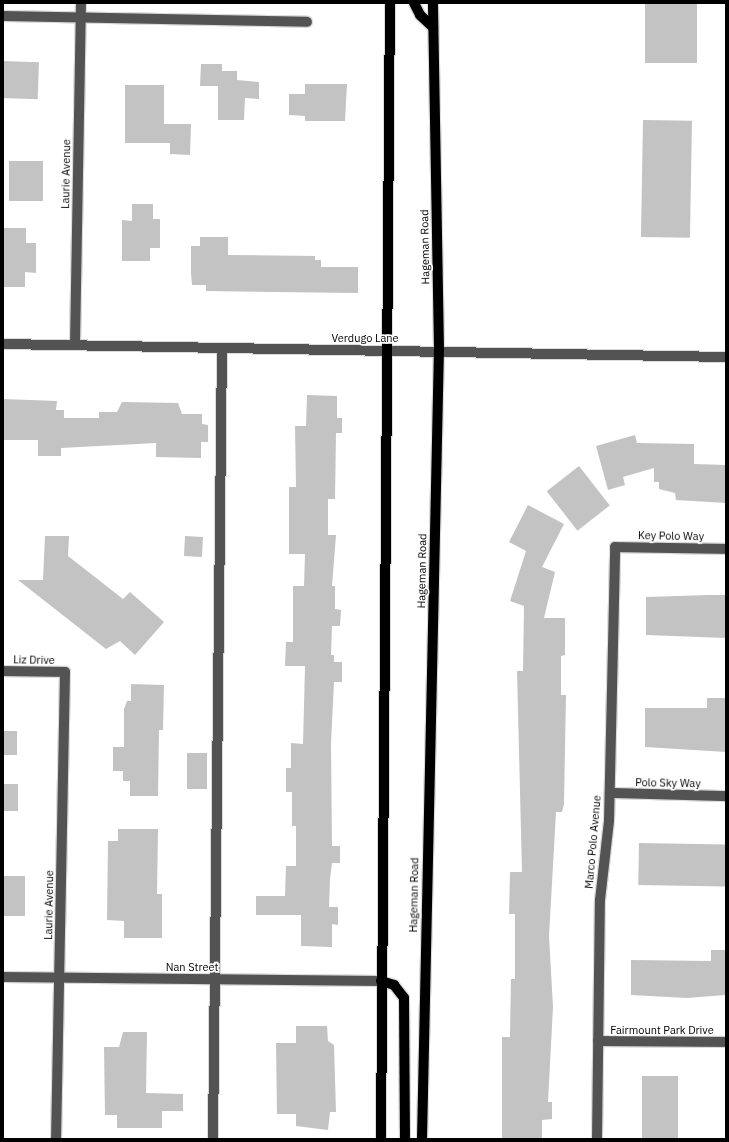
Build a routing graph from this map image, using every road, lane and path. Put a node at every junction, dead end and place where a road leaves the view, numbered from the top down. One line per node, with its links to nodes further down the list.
1 (81, 3): 6 (street, Laurie Avenue)
2 (390, 3): 12 (main road)
3 (414, 3): 8 (main road)
4 (433, 3): 8 (main road, Hageman Road)
5 (3, 16): 6 (street)
6 (81, 18): 7 (street); 10 (street, Laurie Avenue)
7 (307, 22)
8 (433, 27): 13 (main road, Hageman Road)
9 (3, 344): 10 (street, Verdugo Lane)
10 (75, 345): 11 (street, Verdugo Lane)
11 (222, 348): 12 (street, Verdugo Lane); 23 (street)
12 (390, 350): 13 (street, Verdugo Lane); 24 (main road)
13 (439, 350): 14 (street, Verdugo Lane); 31 (main road, Hageman Road)
14 (726, 357)
15 (615, 547): 16 (street, Key Polo Way); 19 (street, Marco Polo Avenue)
16 (726, 549)
17 (3, 671): 18 (street, Liz Drive)
18 (65, 672): 22 (street, Laurie Avenue)
19 (610, 793): 20 (street, Polo Sky Way); 25 (street, Marco Polo Avenue)
20 (726, 796)
21 (3, 977): 22 (street, Nan Street)
22 (59, 978): 23 (street, Nan Street); 27 (street, Laurie Avenue)
23 (213, 979): 24 (street, Nan Street); 28 (street)
24 (381, 980): 29 (main road); 30 (main road)
25 (598, 1041): 26 (street, Fairmount Park Drive); 32 (street, Marco Polo Avenue)
26 (726, 1042)
27 (56, 1139)
28 (213, 1139)
29 (381, 1139)
30 (405, 1139)
31 (422, 1139)
32 (597, 1139)

